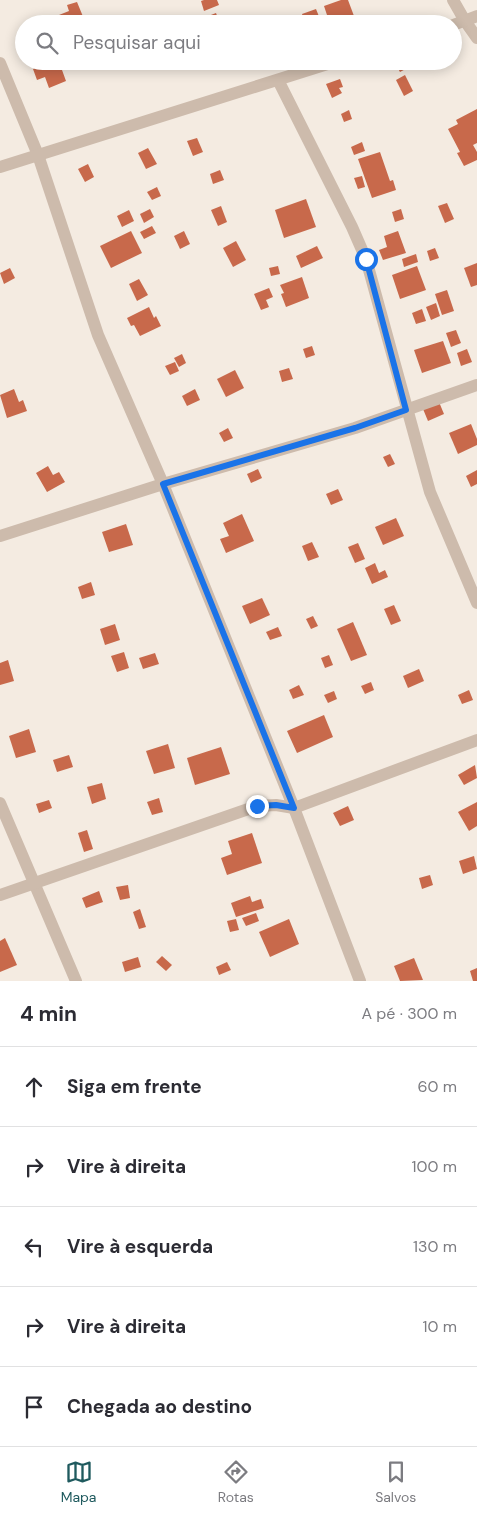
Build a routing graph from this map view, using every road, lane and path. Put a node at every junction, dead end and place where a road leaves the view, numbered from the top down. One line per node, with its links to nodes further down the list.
1 (453, 0): 2 (street)
2 (457, 15)
3 (477, 16): 4 (street)
4 (462, 22)
5 (462, 26): 6 (street)
6 (477, 38)
7 (0, 63): 10 (street)
8 (309, 70): 9 (street)
9 (278, 80): 10 (street); 13 (street)
10 (38, 155): 11 (street); 14 (street)
11 (0, 167)
12 (477, 385): 13 (street)
13 (406, 410): 14 (street); 16 (street)
14 (163, 484): 15 (street); 19 (street)
15 (0, 536)
16 (477, 603)
17 (477, 740): 19 (street)
18 (0, 803): 20 (street)
19 (294, 808): 20 (street); 23 (street)
20 (35, 884): 21 (street); 22 (street)
21 (0, 895)
22 (76, 981)
23 (360, 981)

